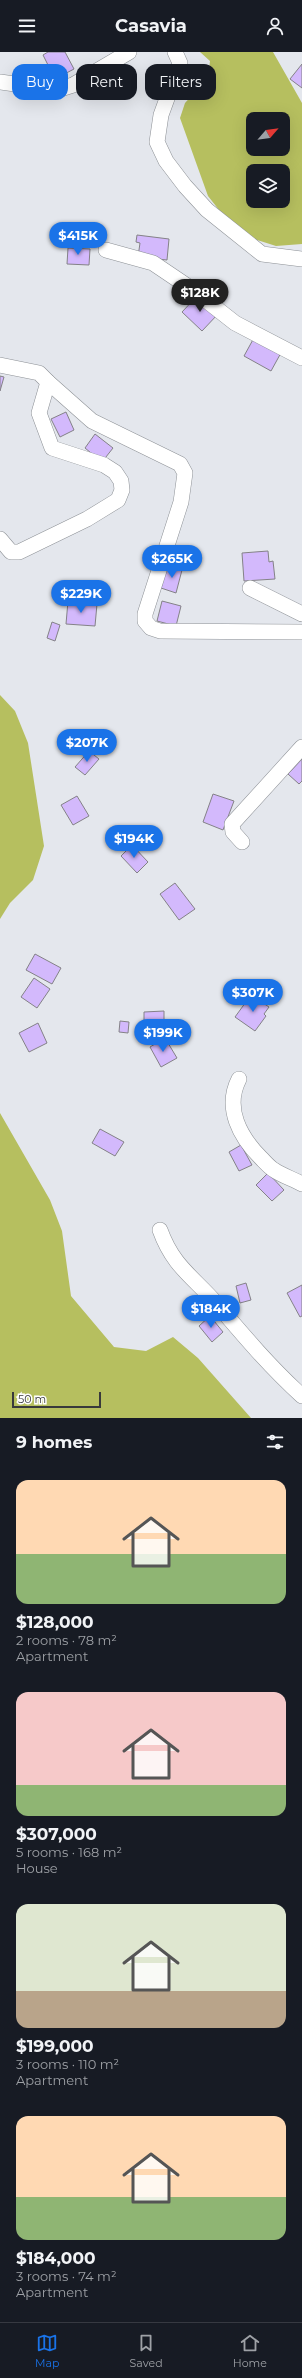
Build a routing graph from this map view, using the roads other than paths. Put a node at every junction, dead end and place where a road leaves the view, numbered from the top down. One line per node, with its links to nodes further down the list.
1 (129, 52): 3 (street)
2 (175, 52): 5 (street)
3 (0, 82)
4 (106, 250): 6 (street)
5 (302, 259)
6 (302, 358)
7 (0, 365): 8 (street)
8 (48, 382): 9 (street); 12 (street)
9 (0, 539)
10 (250, 588): 11 (street)
11 (302, 614)
12 (302, 632)
13 (302, 747): 14 (street)
14 (242, 842)
15 (239, 1079): 16 (street)
16 (302, 1184)
17 (160, 1230): 18 (street)
18 (302, 1396)

